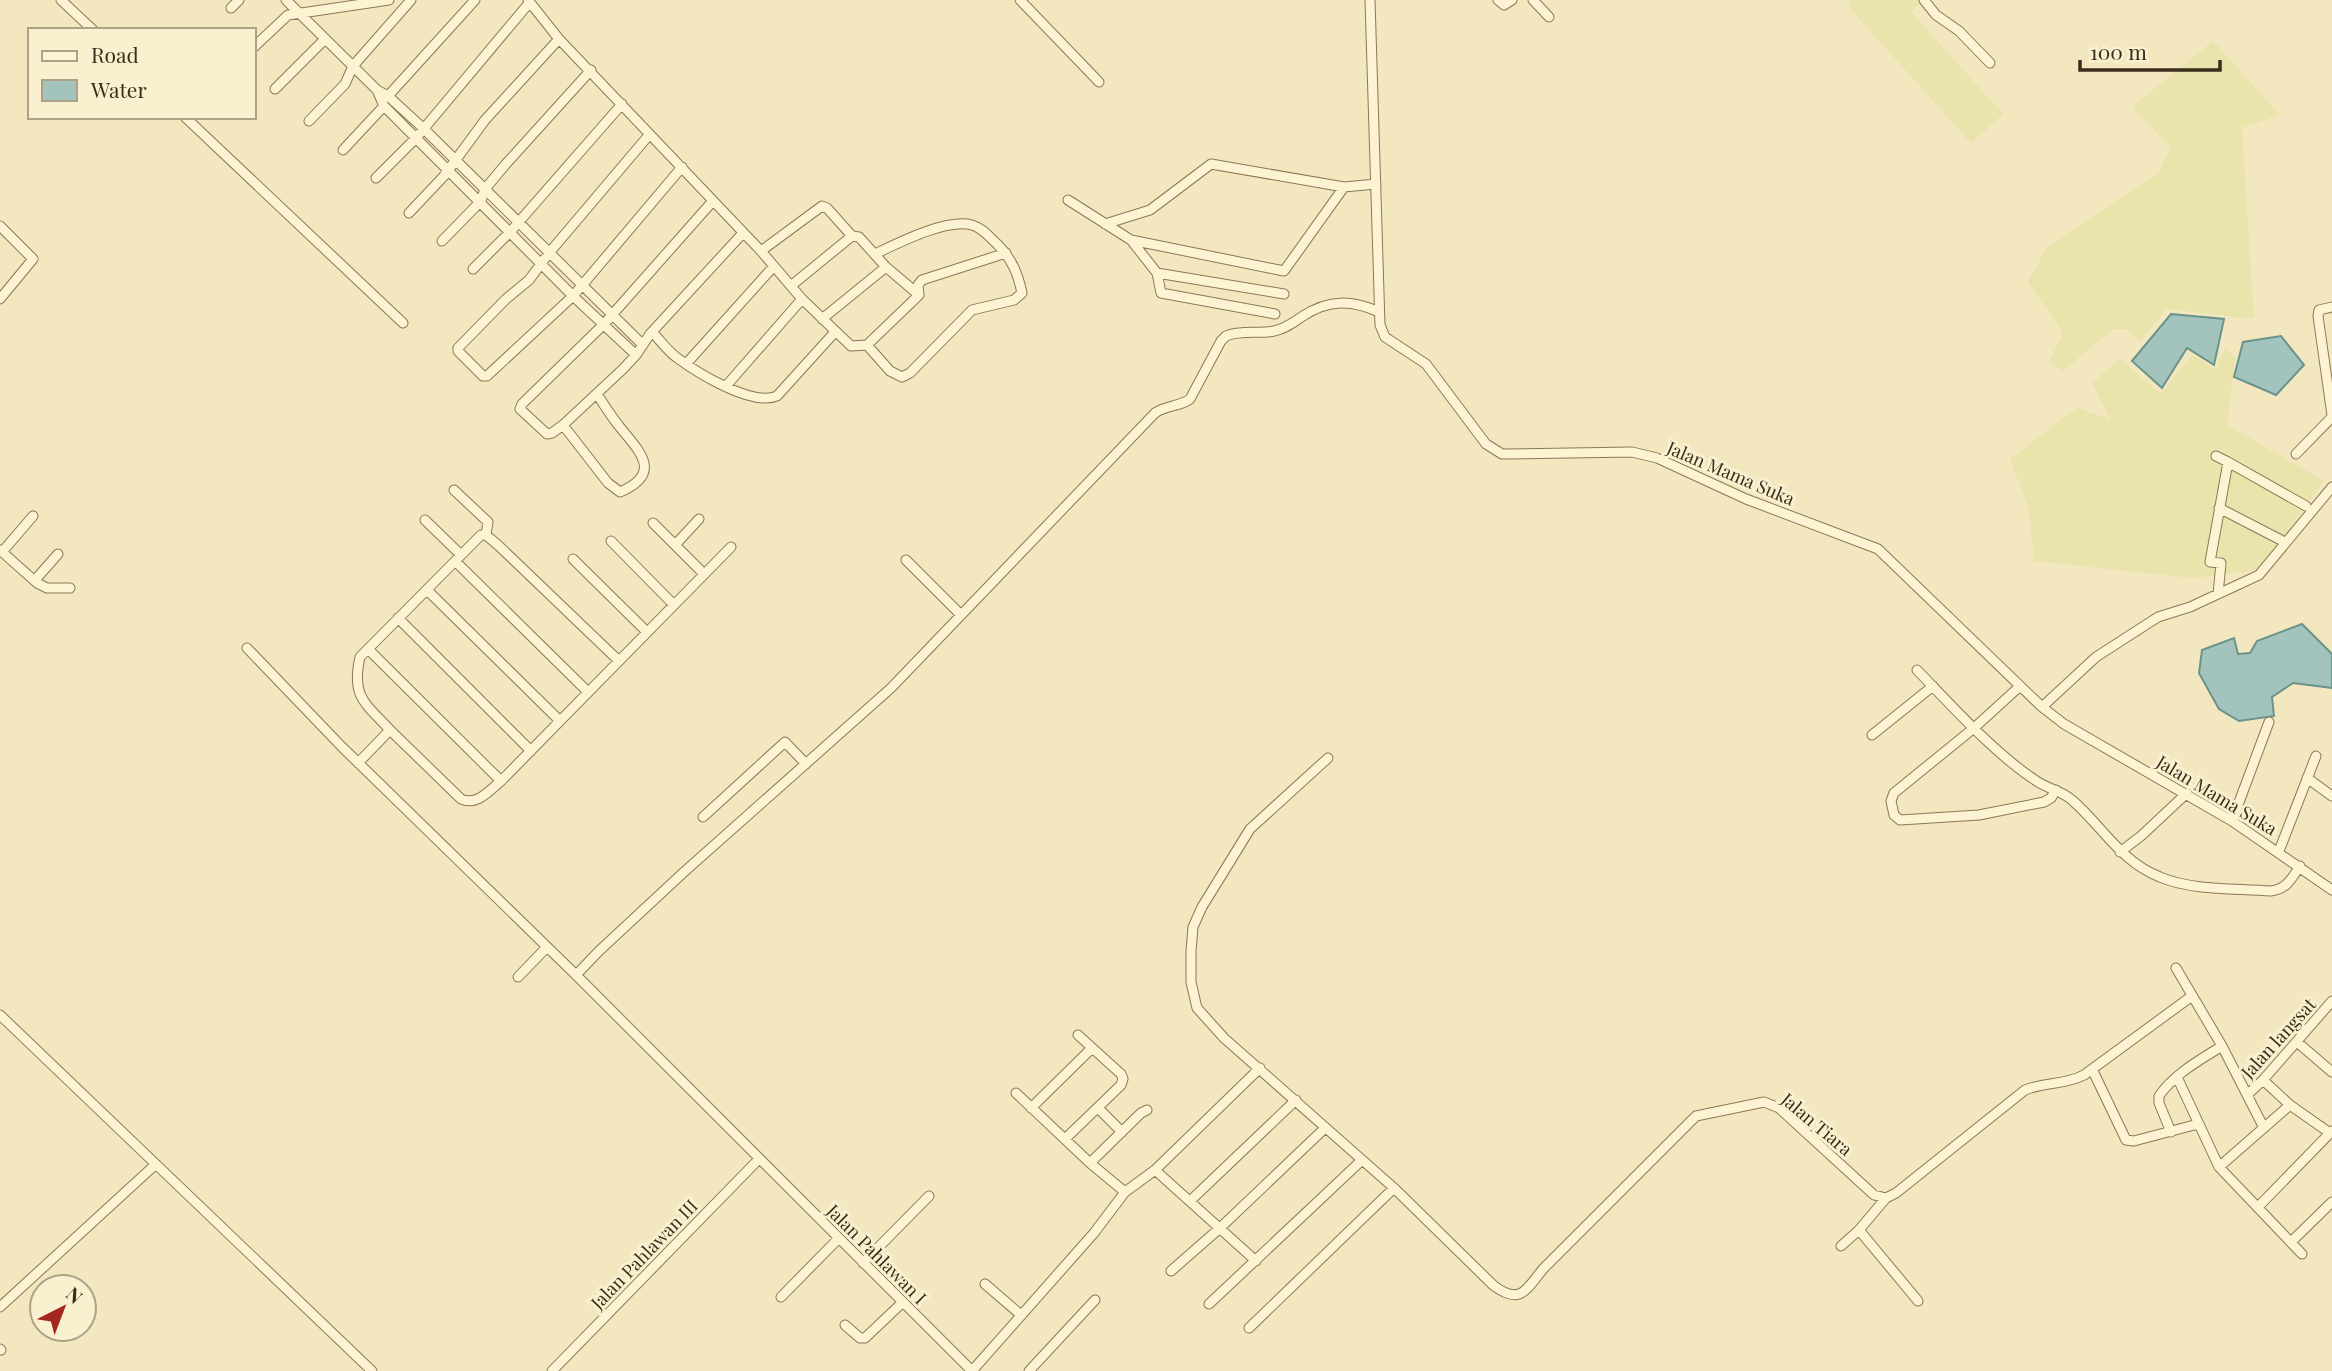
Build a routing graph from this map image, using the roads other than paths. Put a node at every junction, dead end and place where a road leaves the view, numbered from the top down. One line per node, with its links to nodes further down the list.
1 (61, 0): 17 (street)
2 (239, 0): 14 (street)
3 (286, 0): 15 (street)
4 (389, 0): 15 (street)
5 (411, 0): 22 (street)
6 (475, 0): 27 (street)
7 (1020, 0): 24 (street)
8 (1370, 0): 40 (street, Jalan Mama Suka)
9 (1498, 0): 10 (street)
10 (1512, 0)
11 (1533, 0): 16 (street)
12 (1924, 0): 21 (street)
13 (529, 1): 19 (street); 32 (street)
14 (231, 8)
15 (297, 12): 18 (street); 20 (street)
16 (1549, 17)
17 (91, 28)
18 (325, 39): 22 (street); 25 (street)
19 (559, 39): 23 (street); 36 (street)
20 (256, 45)
21 (1990, 63)
22 (353, 66): 26 (street); 31 (street)
23 (591, 70): 28 (street); 42 (street)
24 (1098, 82)
25 (275, 89)
26 (377, 90): 27 (street); 29 (street)
27 (388, 96): 32 (street)
28 (622, 104): 33 (street); 47 (street)
29 (384, 106): 34 (street); 35 (street)
30 (187, 119): 76 (street)
31 (309, 121)
32 (423, 128): 34 (street); 36 (street)
33 (649, 135): 37 (street); 56 (street)
34 (416, 138): 38 (street); 39 (street)
35 (343, 150)
36 (455, 159): 38 (street); 42 (street)
37 (682, 167): 45 (street); 65 (street)
38 (449, 169): 44 (street); 46 (street)
39 (376, 178)
40 (1376, 184): 41 (street); 72 (street, Jalan Mama Suka)
41 (1344, 187): 48 (street); 53 (street)
42 (485, 190): 44 (street); 47 (street)
43 (1068, 200): 48 (street)
44 (481, 201): 50 (street); 54 (street)
45 (712, 202): 51 (street); 74 (street)
46 (409, 212)
47 (518, 222): 50 (street); 56 (street)
48 (1105, 224): 53 (street)
49 (0, 226): 66 (street)
50 (510, 232): 59 (street); 62 (street)
51 (743, 233): 55 (street); 78 (street)
52 (852, 236): 55 (street); 58 (street); 64 (street)
53 (1131, 240): 63 (street)
54 (442, 241)
55 (761, 251): 60 (street)
56 (548, 253): 59 (street); 65 (street)
57 (1006, 253): 58 (street); 69 (street); 81 (street)
58 (875, 254): 61 (street)
59 (542, 264): 68 (street); 68 (street)
60 (774, 266): 64 (street); 83 (street)
61 (886, 267): 69 (street); 75 (street)
62 (473, 269)
63 (1157, 274): 67 (street); 73 (street)
64 (792, 285): 70 (street)
65 (582, 286): 68 (street); 74 (street)
66 (2, 294)
67 (1284, 294)
68 (573, 296): 77 (street)
69 (919, 296): 81 (street)
70 (802, 299): 75 (street); 84 (street)
71 (2332, 307): 86 (street)
72 (1379, 312): 115 (street); 123 (street, Jalan Mama Suka)
73 (1276, 314)
74 (612, 315): 77 (street); 80 (street)
75 (822, 319): 79 (street)
76 (403, 323)
77 (604, 324): 82 (street); 87 (street)
78 (652, 332): 80 (street); 83 (street)
79 (835, 332): 81 (street); 84 (street)
80 (643, 345): 82 (street)
81 (867, 345)
82 (636, 355): 85 (street)
83 (686, 364): 84 (street)
84 (726, 386)
85 (597, 394): 87 (street); 87 (street)
86 (2332, 416): 88 (street)
87 (563, 425)
88 (2296, 454)
89 (2216, 456): 90 (street)
90 (2228, 461): 93 (street); 94 (street)
91 (2332, 487): 113 (street)
92 (454, 490): 99 (street)
93 (2306, 506)
94 (2219, 508): 100 (street); 113 (street)
95 (33, 516): 104 (street)
96 (699, 519): 102 (street)
97 (425, 520): 106 (street)
98 (653, 523): 102 (street)
99 (486, 535): 106 (street); 120 (street)
100 (2281, 540)
101 (611, 541): 114 (street)
102 (675, 545): 109 (street)
103 (731, 547): 109 (street)
104 (1, 551): 110 (street)
105 (58, 554): 110 (street)
106 (458, 558): 112 (street); 124 (street)
107 (573, 559): 117 (street)
108 (906, 560): 115 (street)
109 (704, 574): 114 (street)
110 (35, 580): 111 (street)
111 (70, 588)
112 (426, 590): 116 (street); 126 (street)
113 (2218, 594): 125 (street)
114 (674, 605): 117 (street)
115 (961, 615): 135 (street)
116 (398, 618): 119 (street); 131 (street)
117 (648, 632): 120 (street)
118 (247, 648): 134 (street, Jalan Pahlawan I)
119 (368, 649): 129 (street); 137 (street)
120 (619, 661): 124 (street)
121 (1917, 670): 122 (street)
122 (1933, 686): 128 (street); 130 (street)
123 (2019, 687): 125 (street, Jalan Mama Suka); 128 (street)
124 (588, 692): 126 (street)
125 (2042, 707): 139 (street, Jalan Mama Suka)
126 (560, 721): 131 (street)
127 (2269, 722): 142 (street)
128 (1975, 728): 138 (street); 138 (street)
129 (390, 730): 134 (street); 137 (street)
130 (1872, 735)
131 (531, 751): 137 (street)
132 (2316, 756): 136 (street)
133 (1328, 758): 158 (street)
134 (358, 763): 147 (street, Jalan Pahlawan I)
135 (806, 764): 141 (street); 149 (street)
136 (2307, 778): 140 (street); 143 (street)
137 (501, 781)
138 (2056, 790): 144 (street)
139 (2187, 793): 142 (street, Jalan Mama Suka); 144 (street)
140 (2332, 796)
141 (703, 817)
142 (2232, 821): 143 (street, Jalan Mama Suka)
143 (2279, 851): 145 (street, Jalan Mama Suka)
144 (2120, 852): 145 (street)
145 (2300, 866): 146 (street, Jalan Mama Suka)
146 (2332, 890)
147 (547, 947): 149 (street, Jalan Pahlawan I); 150 (street)
148 (2176, 968): 151 (street)
149 (576, 975): 177 (street, Jalan Pahlawan I)
150 (518, 977)
151 (2192, 996): 156 (street); 159 (street)
152 (2332, 1001): 155 (street, Jalan langsat)
153 (0, 1015): 180 (street)
154 (1078, 1035): 157 (street)
155 (2297, 1042): 160 (street); 162 (street, Jalan langsat)
156 (2222, 1046): 161 (street); 164 (street)
157 (1092, 1048): 167 (street); 168 (street)
158 (1260, 1068): 165 (street); 182 (street)
159 (2092, 1069): 174 (street); 186 (street)
160 (2332, 1072)
161 (2178, 1077): 170 (street); 174 (street)
162 (2263, 1080): 164 (street, Jalan langsat); 166 (street)
163 (1016, 1093): 167 (street)
164 (2247, 1095): 172 (street)
165 (1296, 1100): 171 (street); 187 (street)
166 (2290, 1105): 172 (street); 175 (street)
167 (1031, 1108): 176 (street)
168 (1098, 1108): 173 (street); 176 (street)
169 (1147, 1111): 173 (street)
170 (2197, 1124): 174 (street); 181 (street)
171 (1325, 1128): 178 (street); 190 (street)
172 (2264, 1128): 181 (street)
173 (1122, 1132): 179 (street)
174 (2171, 1132)
175 (2331, 1132): 189 (street)
176 (1065, 1139): 179 (street)
177 (759, 1159): 192 (street, Jalan Pahlawan I); 210 (street, Jalan Pahlawan III)
178 (1363, 1160): 183 (street); 196 (street)
179 (1090, 1163): 184 (street)
180 (156, 1164): 205 (street); 209 (street)
181 (2219, 1167): 189 (street)
182 (1155, 1170): 184 (street); 187 (street)
183 (1394, 1188): 186 (street, Jalan Tiara); 208 (street)
184 (1125, 1192): 206 (street)
185 (929, 1196): 197 (street)
186 (1886, 1198): 191 (street)
187 (1190, 1202): 190 (street)
188 (2332, 1202): 193 (street)
189 (2258, 1207): 193 (street)
190 (1220, 1228): 196 (street); 198 (street)
191 (1859, 1230): 194 (street); 202 (street)
192 (839, 1238): 197 (street, Jalan Pahlawan I); 200 (street)
193 (2291, 1242): 195 (street)
194 (1841, 1246)
195 (2302, 1254)
196 (1256, 1261): 204 (street)
197 (863, 1263): 203 (street, Jalan Pahlawan I)
198 (1171, 1271)
199 (985, 1284): 206 (street)
200 (781, 1297)
201 (1095, 1300): 212 (street)
202 (1918, 1301)
203 (903, 1302): 207 (street); 211 (street, Jalan Pahlawan I)
204 (1209, 1304)
205 (0, 1307)
206 (1021, 1315): 211 (street)
207 (845, 1325)
208 (1249, 1328)
209 (372, 1371)
210 (552, 1371)
211 (972, 1371)
212 (1029, 1371)

